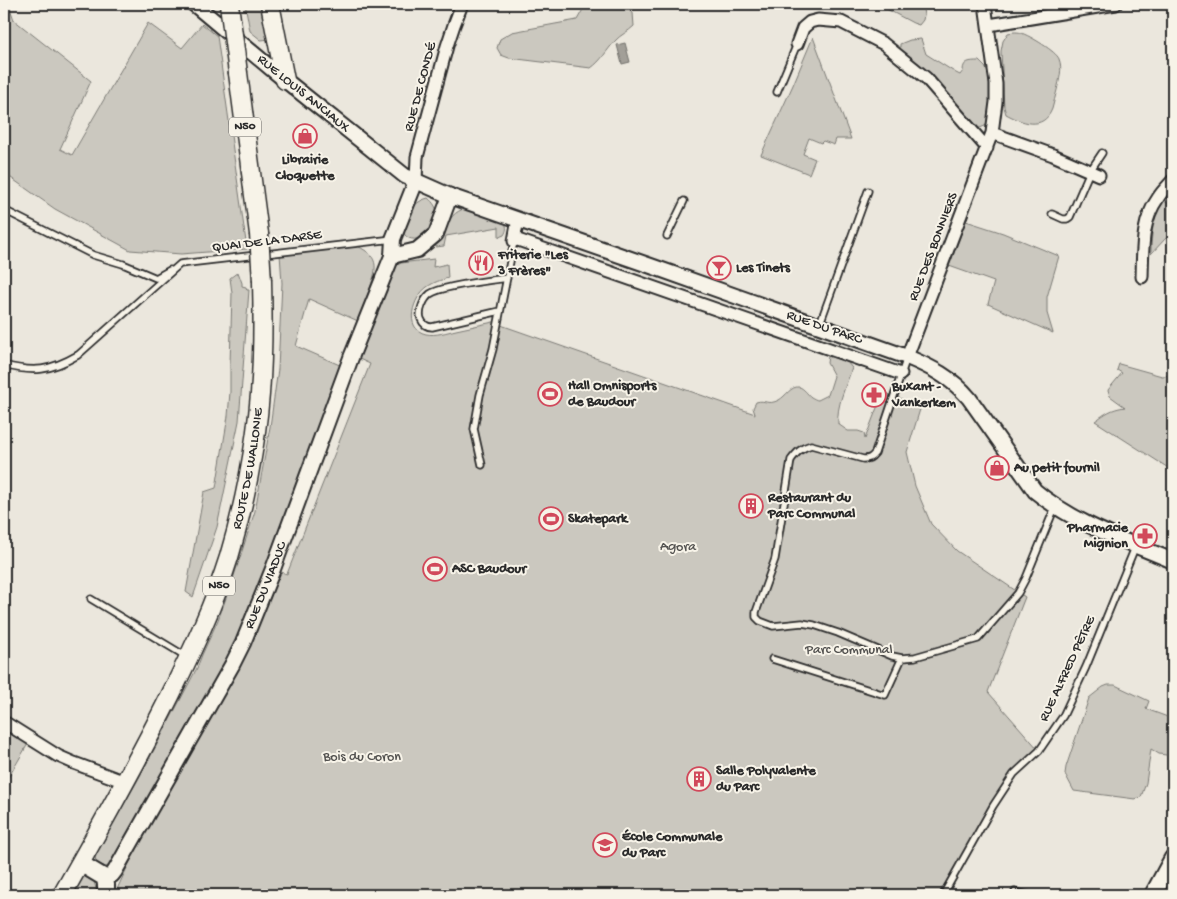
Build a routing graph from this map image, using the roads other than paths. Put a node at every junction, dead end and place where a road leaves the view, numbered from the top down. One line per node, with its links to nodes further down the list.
1 (194, 4): 9 (street, RUE LOUIS ANCIAUX)
2 (228, 4): 43 (main road, ROUTE DE WALLONIE / N50, bridge)
3 (270, 4): 9 (main road)
4 (462, 4): 16 (street, RUE DE CONDÉ)
5 (986, 4): 7 (street, RUE DES BONNIERS)
6 (1116, 4): 7 (street)
7 (988, 25): 11 (street, RUE DES BONNIERS)
8 (797, 44): 10 (lane); 12 (street)
9 (285, 80): 16 (street, RUE LOUIS ANCIAUX)
10 (776, 92)
11 (992, 132): 12 (street, RUE DES BONNIERS); 14 (street)
12 (987, 148): 34 (street, RUE DES BONNIERS)
13 (1102, 153): 14 (lane)
14 (1095, 173): 21 (lane)
15 (1173, 180): 28 (street)
16 (416, 181): 18 (street, RUE DU PARC); 24 (street, RUE DU VIADUC)
17 (868, 191): 33 (lane)
18 (450, 196): 22 (street, RUE DU PARC); 26 (street)
19 (684, 202): 23 (lane)
20 (4, 210): 27 (lane)
21 (1052, 214)
22 (518, 219): 25 (street); 30 (street, RUE DU PARC)
23 (667, 236)
24 (393, 240): 26 (street, RUE DU VIADUC); 27 (lane, QUAI DE LA DARSE)
25 (514, 241): 29 (lane); 32 (street, RUE DU PARC)
26 (392, 256): 49 (street, RUE DU VIADUC)
27 (180, 264): 35 (lane)
28 (1142, 277)
29 (507, 278): 31 (lane); 31 (lane)
30 (758, 305): 32 (lane); 33 (street, RUE DU PARC)
31 (500, 311): 37 (lane)
32 (752, 322): 36 (street, RUE DU PARC)
33 (819, 326): 34 (street, RUE DU PARC)
34 (907, 357): 36 (lane); 38 (street, RUE DU PARC)
35 (4, 364)
36 (901, 374): 42 (lane)
37 (482, 465)
38 (1055, 507): 39 (street, RUE DU PARC); 42 (lane)
39 (1136, 546): 40 (street, RUE DU PARC); 52 (lane, RUE ALFRED PÊTRE)
40 (1173, 562)
41 (91, 599): 43 (lane)
42 (902, 658): 44 (lane)
43 (188, 659): 46 (main road, ROUTE DE WALLONIE / N50)
44 (772, 659)
45 (4, 722): 46 (street)
46 (125, 782): 48 (main road, ROUTE DE WALLONIE / N50)
47 (1173, 858): 55 (main road)
48 (80, 863): 49 (main road); 50 (main road, ROUTE DE WALLONIE / N50)
49 (105, 878): 51 (main road)
50 (62, 895)
51 (106, 895)
52 (943, 895)
53 (1014, 895): 54 (lane)
54 (1028, 895)
55 (1153, 895)

